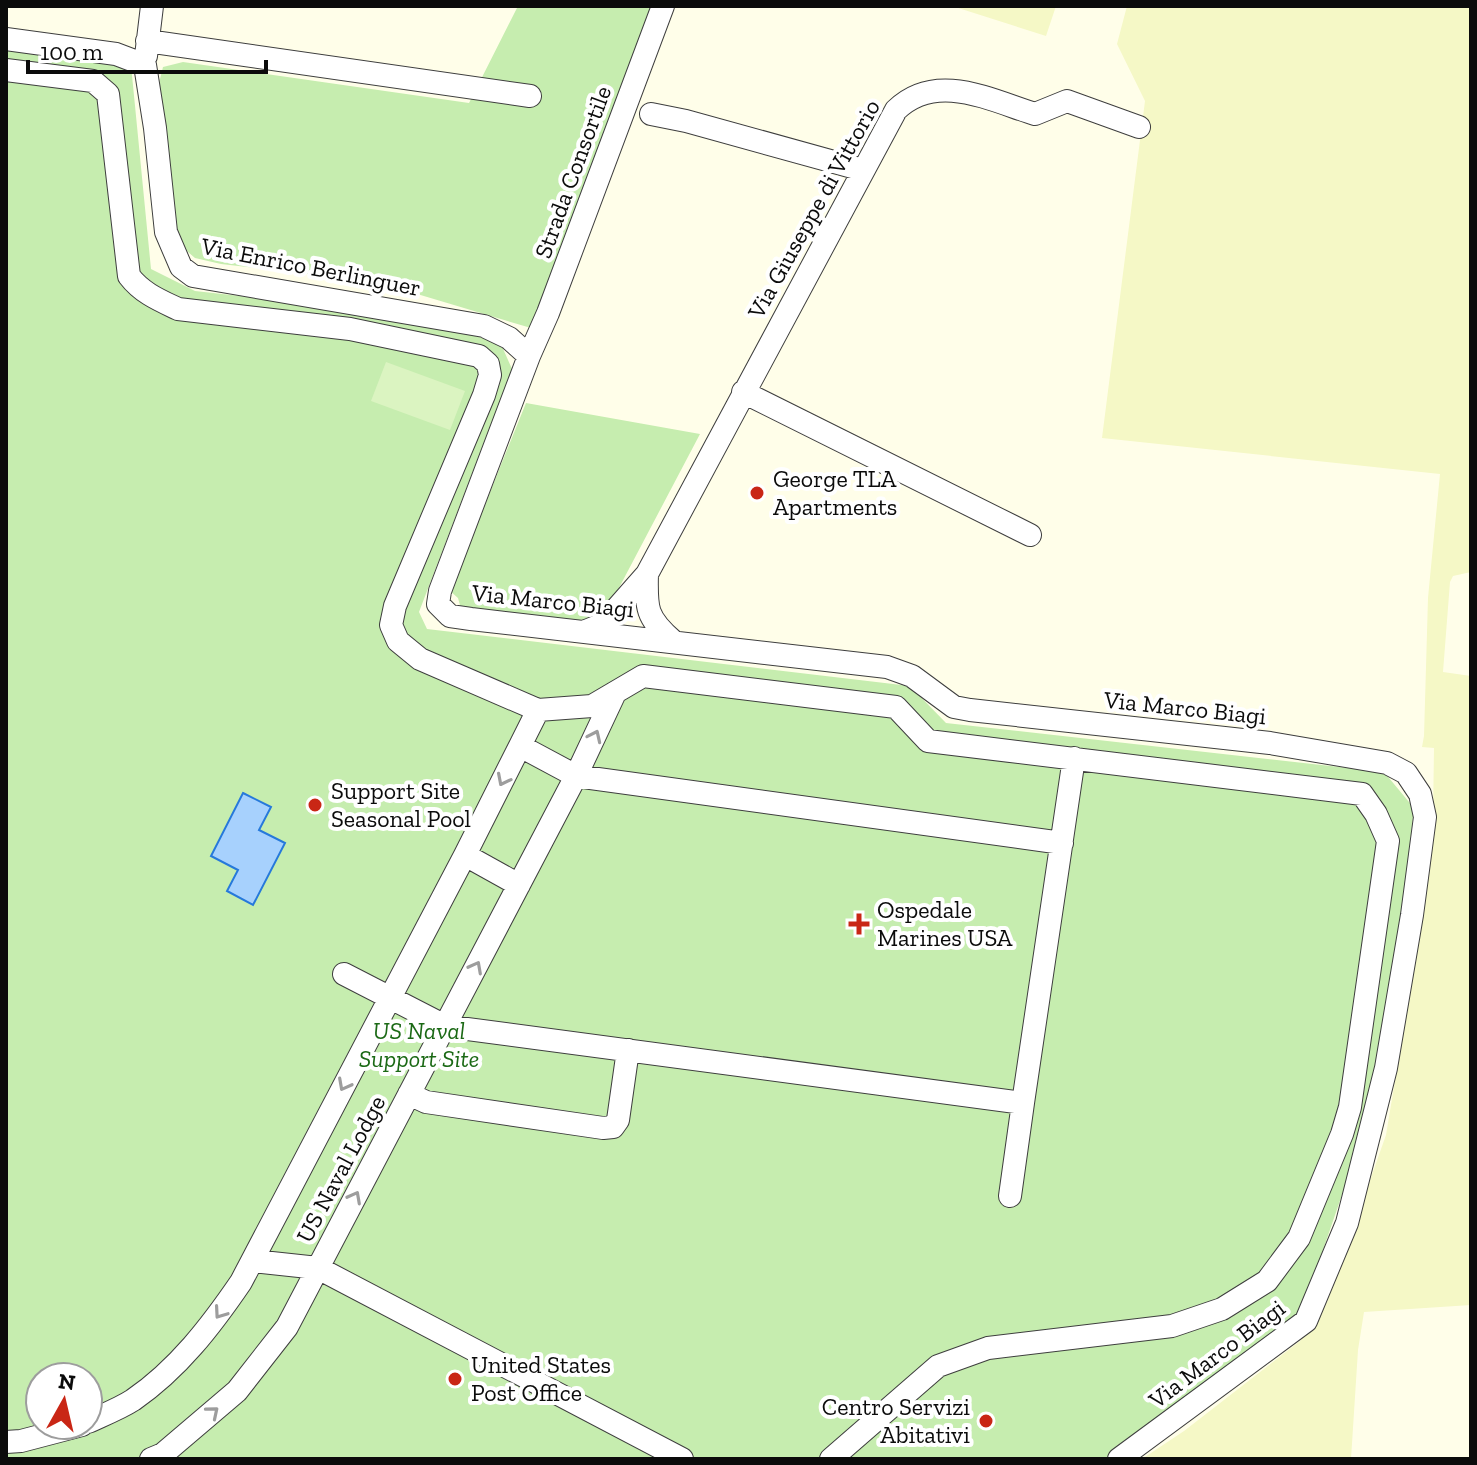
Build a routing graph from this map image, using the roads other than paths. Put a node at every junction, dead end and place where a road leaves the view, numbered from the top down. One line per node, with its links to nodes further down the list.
1 (152, 6): 4 (street, Via Enrico Berlinguer)
2 (663, 6): 11 (street, Strada Consortile)
3 (6, 39): 5 (street)
4 (147, 41): 5 (street, Via Enrico Berlinguer); 7 (street)
5 (145, 65): 11 (street, Via Enrico Berlinguer)
6 (6, 70): 21 (street)
7 (530, 96)
8 (651, 114): 10 (street)
9 (1139, 127): 10 (street, Via Giuseppe di Vittorio)
10 (863, 170): 12 (street, Via Giuseppe di Vittorio)
11 (529, 356): 17 (street, Via Marco Biagi)
12 (743, 392): 13 (street); 14 (street, Via Giuseppe di Vittorio)
13 (1030, 535)
14 (647, 574): 15 (street, Via Giuseppe di Vittorio); 16 (street, Via Giuseppe di Vittorio)
15 (647, 613): 18 (street); 19 (street)
16 (612, 615): 17 (street, Via Giuseppe di Vittorio); 18 (street)
17 (586, 631): 18 (street, Via Marco Biagi)
18 (626, 636): 19 (street, Via Marco Biagi)
19 (673, 641): 41 (street, Via Marco Biagi)
20 (615, 693): 21 (street); 23 (street); 24 (street, US Naval Lodge, one-way to 20)
21 (538, 710): 22 (street)
22 (520, 746): 24 (street); 26 (street, one-way to 26)
23 (1074, 758): 25 (street); 40 (street)
24 (576, 776): 25 (street); 27 (street, US Naval Lodge)
25 (1062, 843): 33 (street)
26 (465, 855): 27 (street); 29 (street)
27 (519, 885): 30 (street, US Naval Lodge, one-way to 27)
28 (344, 974): 29 (street)
29 (390, 998): 30 (street); 35 (street, one-way to 35)
30 (445, 1026): 31 (street); 32 (street, US Naval Lodge)
31 (628, 1050): 32 (street); 33 (street)
32 (409, 1094): 36 (street, US Naval Lodge, one-way to 32)
33 (1023, 1103): 34 (street)
34 (1010, 1196)
35 (253, 1261): 36 (street); 37 (street, one-way to 37)
36 (318, 1268): 38 (street, US Naval Lodge, one-way to 36); 39 (street)
37 (104, 1414)
38 (151, 1459)
39 (682, 1459)
40 (831, 1459)
41 (1119, 1459)

